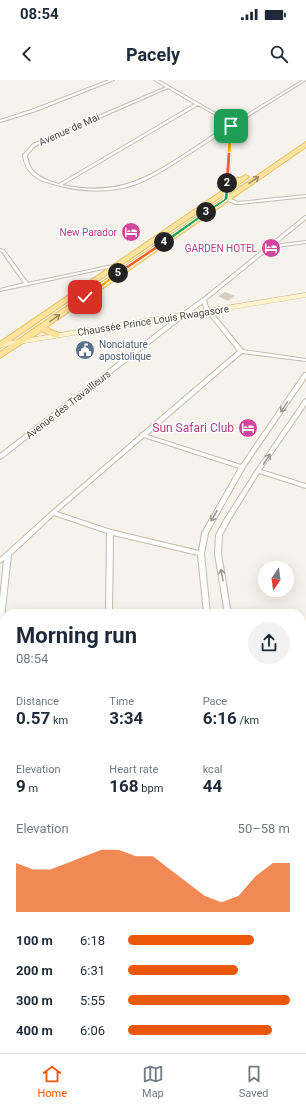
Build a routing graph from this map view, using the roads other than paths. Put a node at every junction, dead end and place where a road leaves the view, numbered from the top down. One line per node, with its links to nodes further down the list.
1 (112, 80): 6 (street)
2 (156, 80): 4 (street)
3 (305, 80): 7 (street, Avenue de Mai)
4 (168, 87): 5 (street); 15 (street, Avenue de Mai)
5 (197, 104): 7 (street); 15 (street)
6 (0, 121)
7 (232, 125): 8 (street, Avenue de Mai); 9 (street)
8 (217, 134): 9 (street); 15 (street, Avenue de Mai)
9 (230, 136): 13 (street)
10 (306, 136): 11 (main road)
11 (296, 143): 12 (main road); 14 (main road)
12 (305, 145): 19 (main road, one-way to 12)
13 (228, 178): 14 (main road); 16 (street)
14 (242, 180): 16 (main road)
15 (59, 185)
16 (226, 190): 18 (main road); 19 (street)
17 (306, 196): 19 (street)
18 (215, 197): 19 (street); 24 (main road)
19 (226, 202): 25 (main road)
20 (306, 218): 22 (street, Avenue des Travailleurs)
21 (306, 242): 22 (street)
22 (269, 248): 29 (street, Avenue des Travailleurs)
23 (0, 250): 26 (street)
24 (117, 265): 25 (street); 26 (street); 35 (main road)
25 (127, 268): 32 (main road, one-way to 25)
26 (27, 284): 27 (street)
27 (0, 290)
28 (306, 295): 30 (street, Chaussée Prince Louis Rwagasore)
29 (204, 300): 30 (street); 31 (street, Avenue des Travailleurs)
30 (209, 310): 31 (street, Chaussée Prince Louis Rwagasore); 36 (street)
31 (183, 315): 33 (street, Chaussée Prince Louis Rwagasore); 42 (street, Avenue des Travailleurs)
32 (43, 326): 33 (main road); 34 (main road)
33 (56, 335): 34 (street, Chaussée Prince Louis Rwagasore)
34 (22, 341): 35 (street, Chaussée Prince Louis Rwagasore); 37 (main road)
35 (1, 345)
36 (240, 351): 38 (street); 41 (street)
37 (0, 356)
38 (306, 360)
39 (306, 374): 43 (street, one-way to 43)
40 (306, 401): 44 (street, one-way to 40)
41 (142, 435): 43 (street); 46 (street)
42 (0, 458)
43 (242, 467): 48 (street, one-way to 48)
44 (258, 471): 45 (street); 54 (street, one-way to 44)
45 (306, 486)
46 (53, 512): 47 (street); 49 (street)
47 (110, 532): 48 (street); 52 (street)
48 (200, 554): 53 (street)
49 (8, 555): 50 (street); 51 (street)
50 (0, 561)
51 (2, 609)
52 (109, 609)
53 (207, 609)
54 (227, 609)

